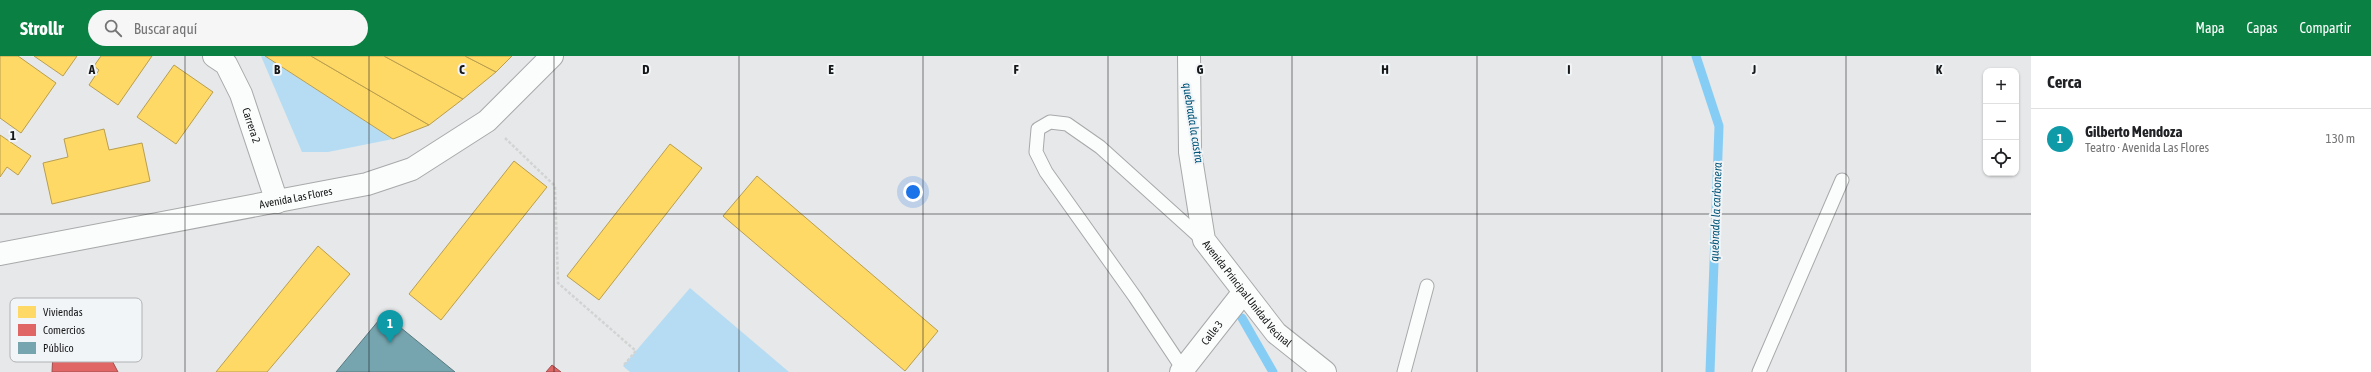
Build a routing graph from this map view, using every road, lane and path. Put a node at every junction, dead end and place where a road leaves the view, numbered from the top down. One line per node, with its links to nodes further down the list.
1 (552, 56): 4 (street, Avenida Las Flores)
2 (1190, 56): 7 (street, Avenida Principal Unidad Vecinal)
3 (224, 59): 6 (street, Carrera 2)
4 (487, 121): 6 (street, Avenida Las Flores); 11 (path)
5 (1842, 180): 15 (lane)
6 (277, 202): 8 (street, Avenida Las Flores)
7 (1204, 240): 10 (street, Avenida Principal Unidad Vecinal); 12 (lane)
8 (0, 254)
9 (1428, 286): 14 (lane)
10 (1243, 292): 12 (street, Calle 3); 13 (street, Avenida Principal Unidad Vecinal)
11 (623, 366)
12 (1182, 371)
13 (1325, 372)
14 (1404, 372)
15 (1758, 372)

